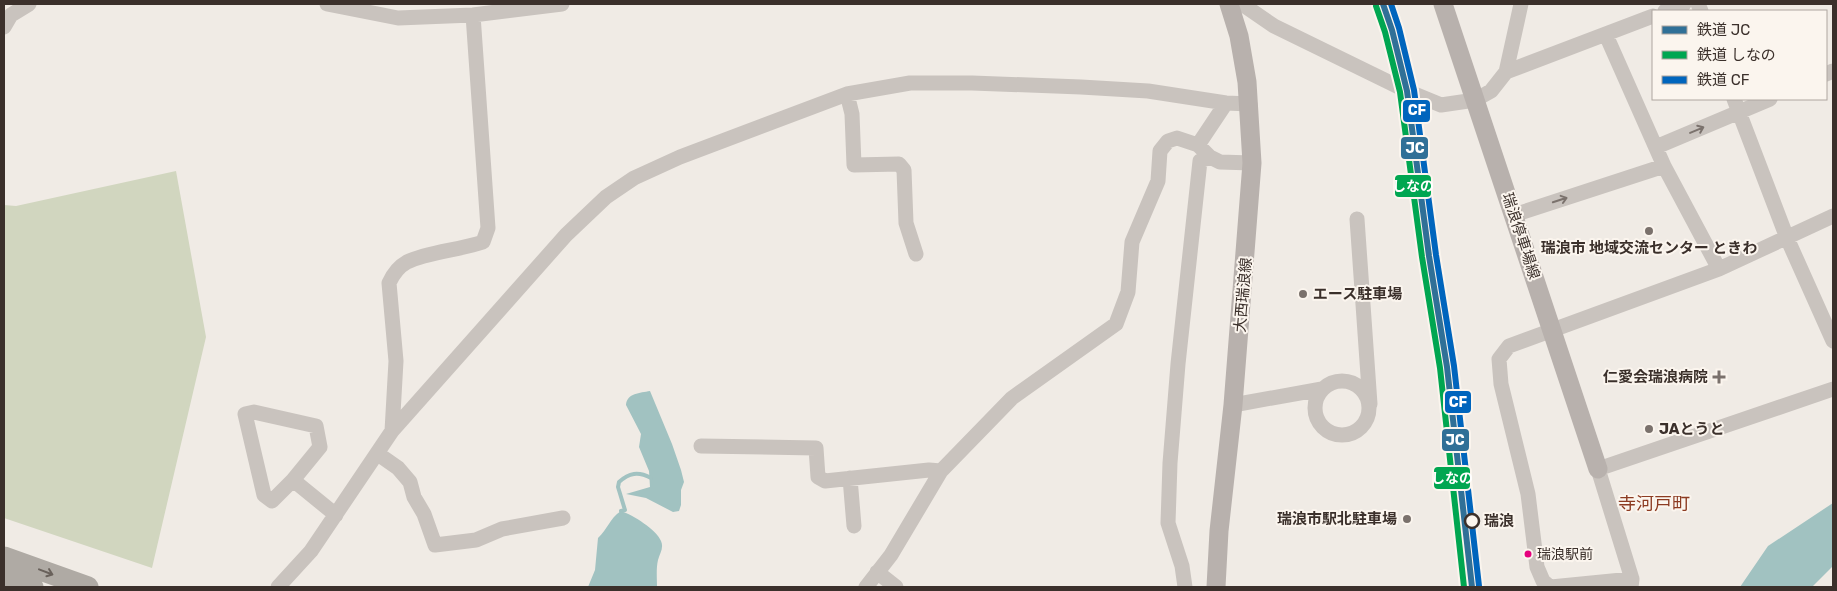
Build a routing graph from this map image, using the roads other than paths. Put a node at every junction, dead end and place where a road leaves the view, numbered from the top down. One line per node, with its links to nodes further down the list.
1 (29, 4): 13 (street)
2 (327, 4): 10 (street)
3 (562, 4): 11 (street)
4 (1229, 4): 20 (main road, 大西瑞浪線)
5 (1242, 4): 17 (street)
6 (1443, 4): 17 (main road, 瑞浪停車場線)
7 (1522, 4): 15 (street)
8 (1684, 4): 9 (street)
9 (1669, 10)
10 (394, 11): 11 (street)
11 (473, 15): 39 (street)
12 (1652, 16): 14 (street)
13 (4, 27)
14 (1606, 35): 15 (street); 23 (street)
15 (1506, 72): 17 (street)
16 (847, 94): 19 (street); 31 (street); 39 (street)
17 (1475, 100): 27 (main road, 瑞浪停車場線)
18 (1765, 100): 21 (street)
19 (1226, 103): 20 (street); 22 (street)
20 (1250, 104): 25 (main road, 大西瑞浪線)
21 (1736, 106): 23 (street, one-way to 21); 30 (street)
22 (1198, 145): 24 (street); 43 (street)
23 (1656, 147): 26 (street)
24 (1210, 157): 25 (street); 58 (street)
25 (1252, 163): 38 (main road, 大西瑞浪線)
26 (1664, 166): 27 (street, one-way to 26); 32 (street)
27 (1514, 215): 33 (main road, 瑞浪停車場線)
28 (1833, 216): 30 (street)
29 (1357, 219): 37 (street)
30 (1787, 238): 32 (street); 34 (street)
31 (916, 254)
32 (1718, 269): 33 (street)
33 (1552, 330): 42 (main road, 瑞浪停車場線); 60 (street)
34 (1833, 341)
35 (1833, 389): 42 (street)
36 (1322, 390): 37 (street); 37 (street); 38 (street)
37 (1370, 404)
38 (1233, 405): 59 (main road, 大西瑞浪線)
39 (392, 431): 41 (street)
40 (701, 446): 44 (street)
41 (378, 454): 46 (street); 47 (street)
42 (1598, 469): 52 (street)
43 (941, 471): 44 (street); 50 (street)
44 (850, 478): 48 (street)
45 (293, 480): 45 (street); 46 (street)
46 (336, 515): 55 (street)
47 (563, 518)
48 (854, 526)
49 (4, 557): 54 (highway, one-way to 54)
50 (877, 572): 56 (street); 57 (street)
51 (4, 576): 53 (highway)
52 (1632, 583): 60 (street)
53 (34, 587)
54 (88, 587)
55 (278, 587)
56 (866, 587)
57 (896, 587)
58 (1185, 587)
59 (1216, 587)
60 (1550, 587)

